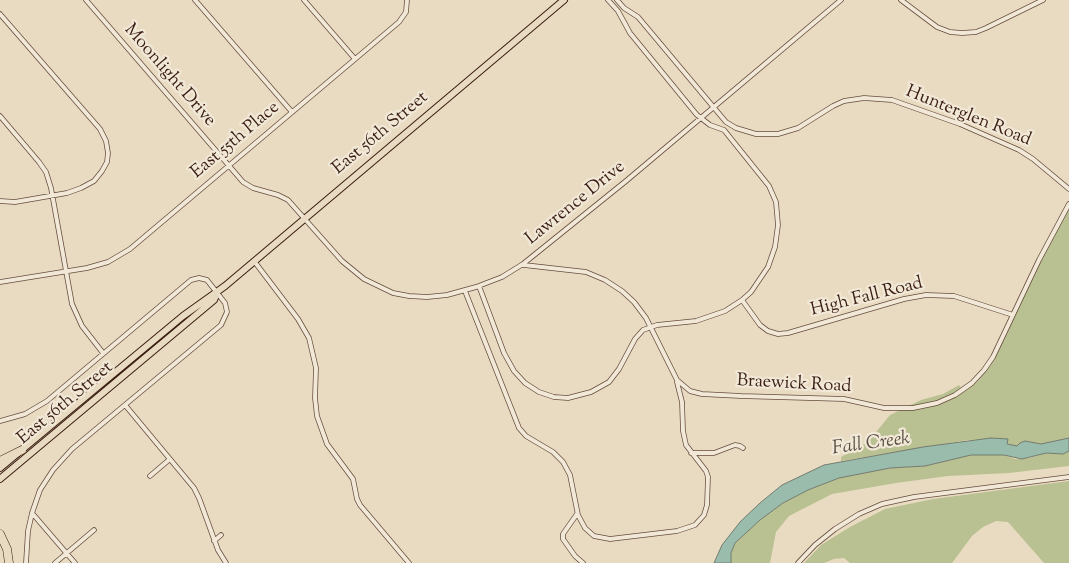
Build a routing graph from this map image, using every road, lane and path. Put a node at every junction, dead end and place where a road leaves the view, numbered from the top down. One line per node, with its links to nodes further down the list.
1 (86, 0): 20 (street, Moonlight Drive)
2 (195, 0): 15 (street)
3 (304, 0): 13 (street)
4 (407, 0): 13 (street, East 55th Place)
5 (564, 0): 25 (main road, East 56th Street)
6 (608, 0): 11 (street)
7 (841, 0): 14 (street, Lawrence Drive)
8 (901, 0): 9 (street)
9 (1043, 0)
10 (618, 2): 11 (street); 14 (street)
11 (615, 7): 17 (street)
12 (0, 14): 22 (street)
13 (355, 59): 15 (street, East 55th Place)
14 (713, 107): 17 (street, Lawrence Drive); 18 (street)
15 (292, 112): 20 (street, East 55th Place)
16 (0, 116): 22 (street)
17 (700, 118): 19 (street); 27 (street, Lawrence Drive)
18 (728, 125): 19 (street); 21 (street, Hunterglen Road)
19 (724, 130): 33 (street)
20 (228, 166): 25 (street, Moonlight Drive); 28 (street, East 55th Place)
21 (1069, 189)
22 (53, 196): 23 (street); 28 (street)
23 (0, 201)
24 (1069, 204): 34 (street, Braewick Road)
25 (305, 218): 26 (main road, East 56th Street); 31 (street, Lawrence Drive)
26 (254, 261): 32 (main road, East 56th Street); 61 (street)
27 (523, 264): 30 (street, Lawrence Drive); 35 (street)
28 (66, 272): 29 (street, East 55th Place); 36 (street)
29 (0, 282)
30 (479, 286): 31 (street, Lawrence Drive); 35 (street)
31 (466, 291): 50 (street)
32 (217, 292): 36 (street); 38 (street); 41 (main road, East 56th Street); 48 (main road, East 56th Street)
33 (742, 300): 34 (street, High Fall Road); 35 (street)
34 (1013, 315): 37 (street, Braewick Road)
35 (651, 327): 37 (street)
36 (103, 353): 39 (street)
37 (677, 380): 42 (street)
38 (125, 405): 43 (street); 49 (street)
39 (0, 421)
40 (743, 448): 42 (street)
41 (22, 450): 44 (highway); 45 (main road, East 56th Street)
42 (692, 453): 50 (street)
43 (170, 459): 46 (street); 54 (street)
44 (0, 461)
45 (0, 468)
46 (150, 476)
47 (1069, 477): 63 (street)
48 (0, 478)
49 (32, 513): 55 (street); 57 (street)
50 (577, 514): 62 (street)
51 (94, 530): 55 (street)
52 (0, 534): 56 (highway)
53 (221, 534): 54 (street)
54 (214, 541): 60 (street)
55 (67, 553): 58 (street); 59 (street)
56 (9, 563)
57 (26, 563)
58 (55, 563)
59 (75, 563)
60 (226, 563)
61 (409, 563)
62 (583, 563)
63 (798, 563)

